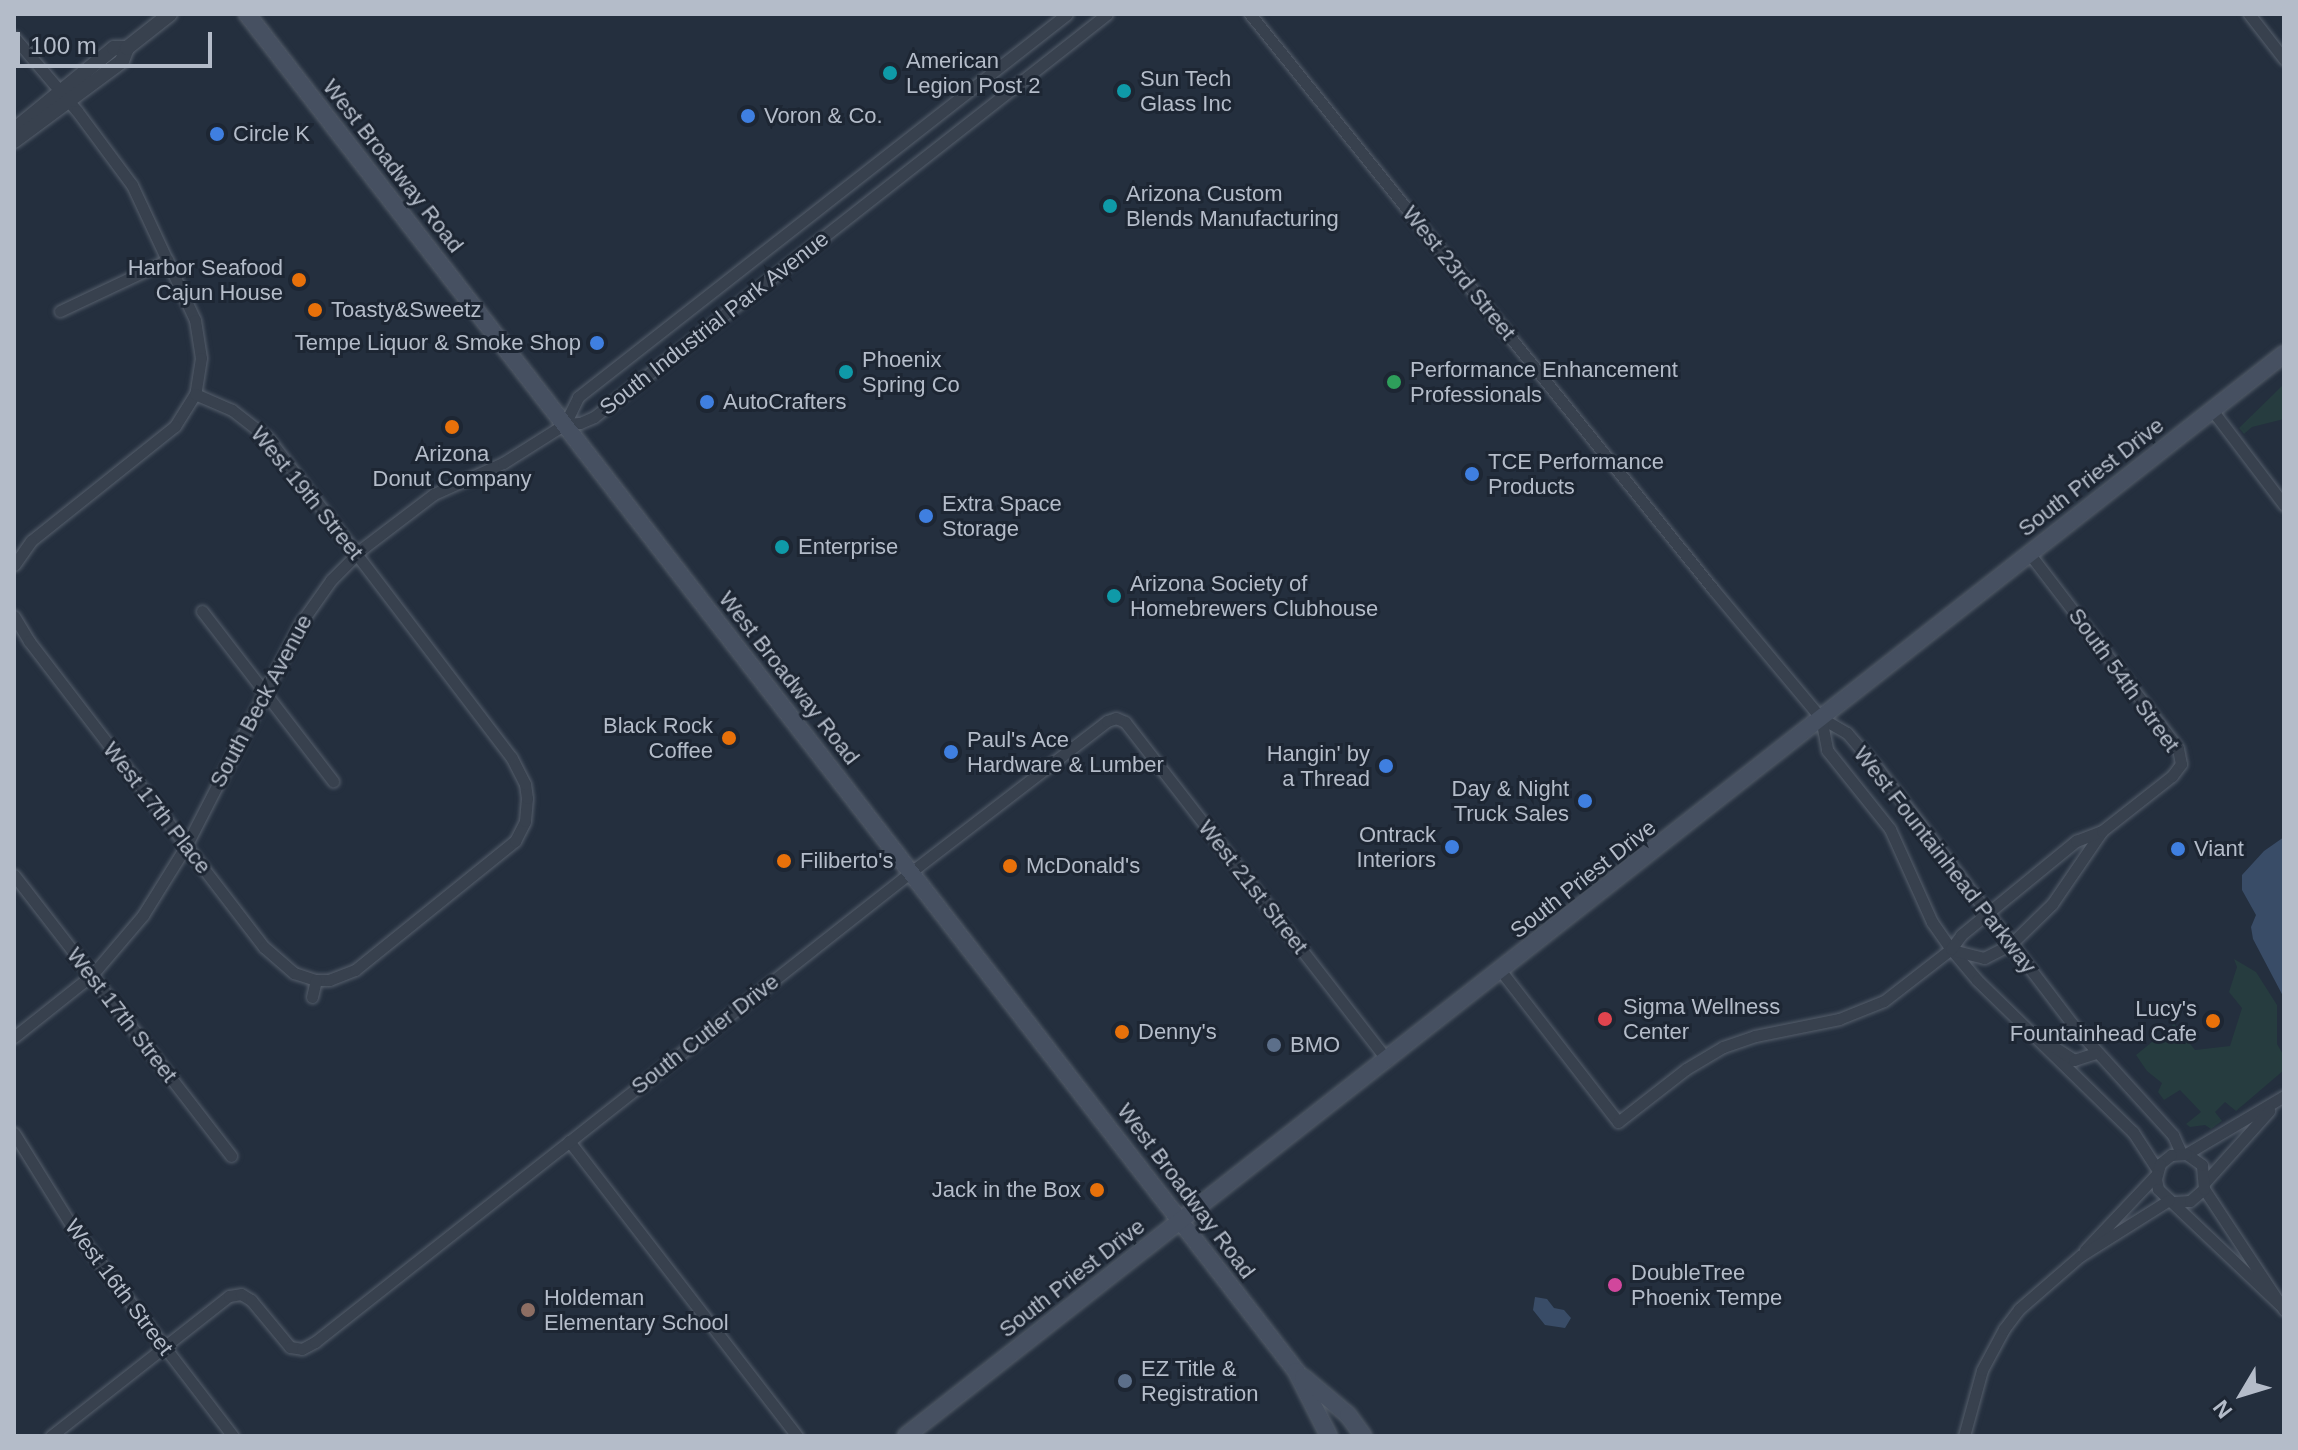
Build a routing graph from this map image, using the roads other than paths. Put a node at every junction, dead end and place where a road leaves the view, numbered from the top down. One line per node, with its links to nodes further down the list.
1 (170, 14): 9 (street)
2 (247, 14): 17 (main road, West Broadway Road)
3 (1067, 14): 17 (street, South Industrial Park Avenue)
4 (1107, 14): 17 (street, South Industrial Park Avenue)
5 (1250, 14): 26 (street, West 23rd Street)
6 (2249, 14): 8 (street)
7 (14, 37): 9 (street)
8 (2284, 59)
9 (63, 97): 10 (street); 11 (street); 12 (street)
10 (14, 130)
11 (14, 141)
12 (168, 260): 13 (street); 15 (street)
13 (60, 311)
14 (2284, 354): 16 (main road, South Priest Drive)
15 (195, 394): 20 (street, West 19th Street); 21 (street)
16 (2212, 410): 18 (street); 19 (main road, South Priest Drive)
17 (565, 424): 20 (street, South Beck Avenue); 32 (main road, West Broadway Road)
18 (2284, 505)
19 (2029, 553): 26 (main road, South Priest Drive); 30 (street, South 54th Street)
20 (356, 555): 24 (street, South Beck Avenue); 28 (street, West 19th Street)
21 (14, 565)
22 (202, 611): 24 (street)
23 (14, 616): 31 (street, West 17th Place)
24 (264, 692): 27 (street); 31 (street, South Beck Avenue)
25 (1116, 718): 32 (street, South Cutler Drive); 44 (street, West 21st Street)
26 (1821, 718): 34 (street, West Fountainhead Parkway); 36 (street, West Fountainhead Parkway); 37 (main road, South Priest Drive)
27 (333, 781)
28 (527, 810): 29 (street); 39 (street)
29 (542, 812)
30 (2102, 831): 34 (street, South 54th Street); 35 (street, South 54th Street)
31 (186, 846): 38 (street, South Beck Avenue); 39 (street, West 17th Place)
32 (911, 872): 47 (street, South Cutler Drive); 53 (main road, West Broadway Road)
33 (14, 875): 38 (street, West 17th Street)
34 (1987, 914): 35 (street, West Fountainhead Parkway); 36 (street, South 54th Street)
35 (2010, 945): 36 (street); 43 (street, West Fountainhead Parkway)
36 (1951, 949): 37 (street); 41 (street, West Fountainhead Parkway)
37 (1501, 971): 44 (main road, South Priest Drive)
38 (92, 975): 42 (street, South Beck Avenue); 49 (street, West 17th Street)
39 (316, 980): 40 (street)
40 (312, 997)
41 (2033, 1036): 43 (street); 50 (street, West Fountainhead Parkway)
42 (14, 1037)
43 (2095, 1053): 48 (street, West Fountainhead Parkway)
44 (1387, 1060): 53 (main road, South Priest Drive)
45 (2280, 1098): 48 (street); 51 (street)
46 (14, 1133): 56 (street, West 16th Street)
47 (569, 1141): 56 (street, South Cutler Drive); 60 (street)
48 (2184, 1154): 50 (street); 51 (street)
49 (231, 1156)
50 (2157, 1172): 52 (street); 54 (street)
51 (2205, 1186): 52 (street); 55 (street)
52 (2172, 1201): 54 (street); 55 (street)
53 (1181, 1221): 57 (main road, West Broadway Road); 61 (main road, South Priest Drive)
54 (2080, 1256): 64 (street)
55 (2281, 1307)
56 (165, 1347): 58 (street); 59 (street, West 16th Street)
57 (1296, 1371): 62 (main road, West Broadway Road); 63 (main road, West Broadway Road)
58 (51, 1436)
59 (233, 1436)
60 (797, 1436)
61 (906, 1436)
62 (1329, 1436)
63 (1363, 1436)
64 (1964, 1436)

